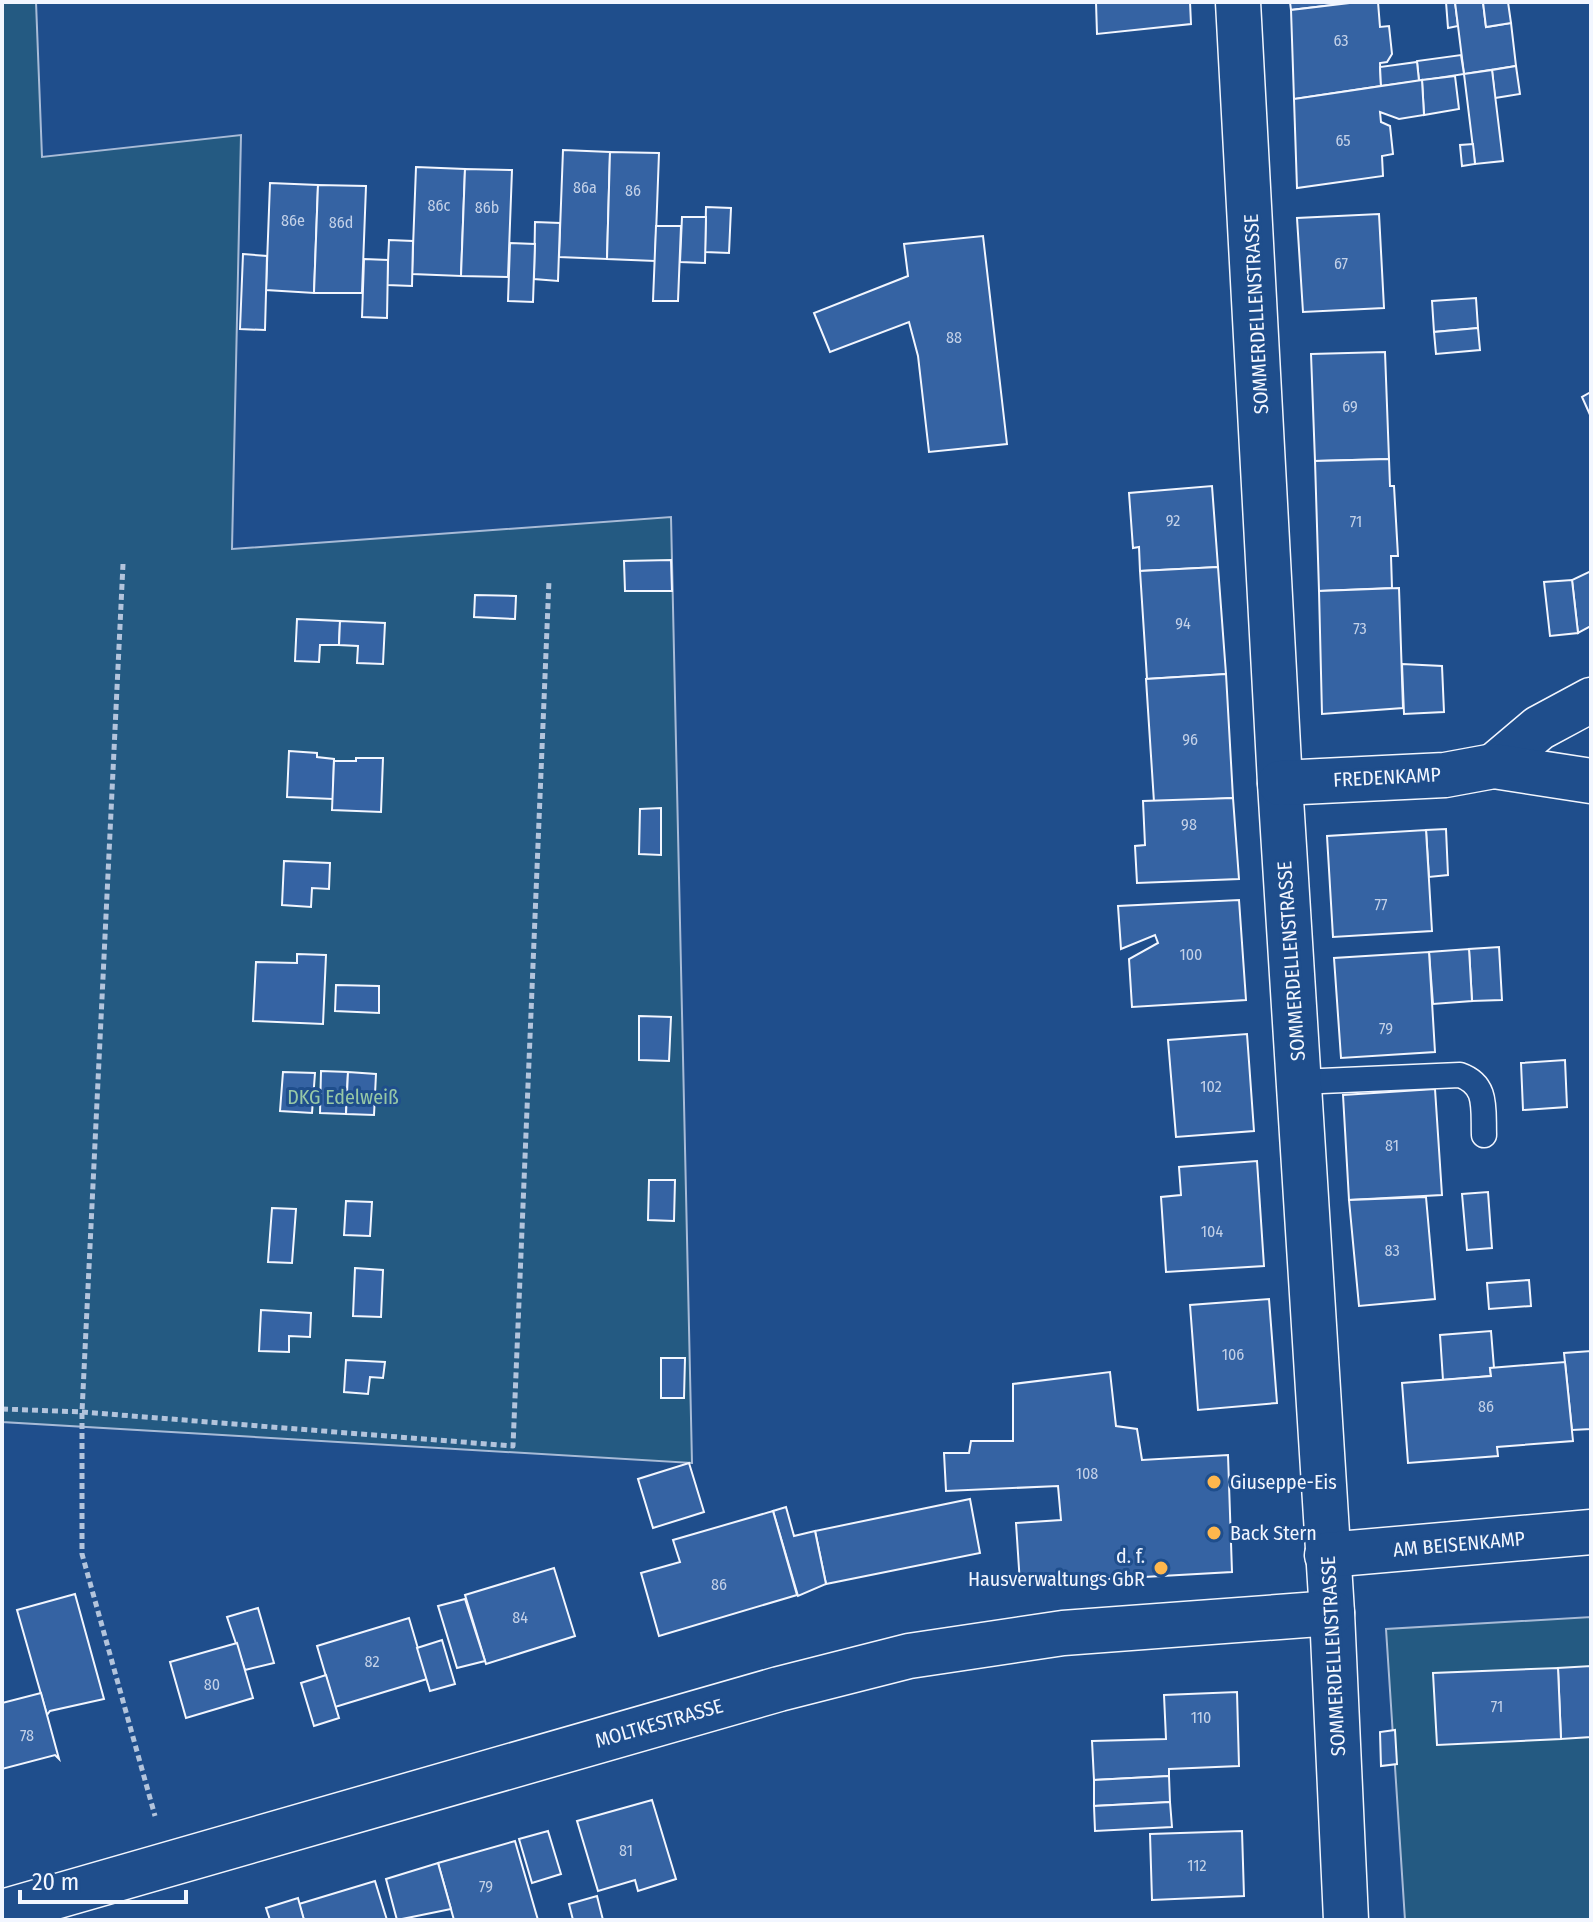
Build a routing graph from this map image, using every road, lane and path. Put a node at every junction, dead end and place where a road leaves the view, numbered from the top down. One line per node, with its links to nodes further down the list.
1 (1238, 2): 7 (street, SOMMERDELLENSTRASSE)
2 (123, 564): 11 (path)
3 (549, 580): 11 (path)
4 (1591, 700): 5 (street, FREDENKAMP)
5 (1494, 766): 6 (street, FREDENKAMP); 7 (street, FREDENKAMP)
6 (1591, 781)
7 (1280, 783): 8 (street, SOMMERDELLENSTRASSE)
8 (1298, 1082): 9 (lane); 13 (street, SOMMERDELLENSTRASSE)
9 (1484, 1135)
10 (2, 1409): 11 (path)
11 (82, 1412): 15 (path)
12 (1591, 1532): 13 (street, AM BEISENKAMP)
13 (1327, 1555): 14 (street, SOMMERDELLENSTRASSE)
14 (1332, 1613): 15 (street, MOLTKESTRASSE); 18 (street, SOMMERDELLENSTRASSE)
15 (168, 1865): 16 (street, MOLTKESTRASSE)
16 (83, 1906): 17 (street, MOLTKESTRASSE)
17 (2, 1912)
18 (1346, 1920)

